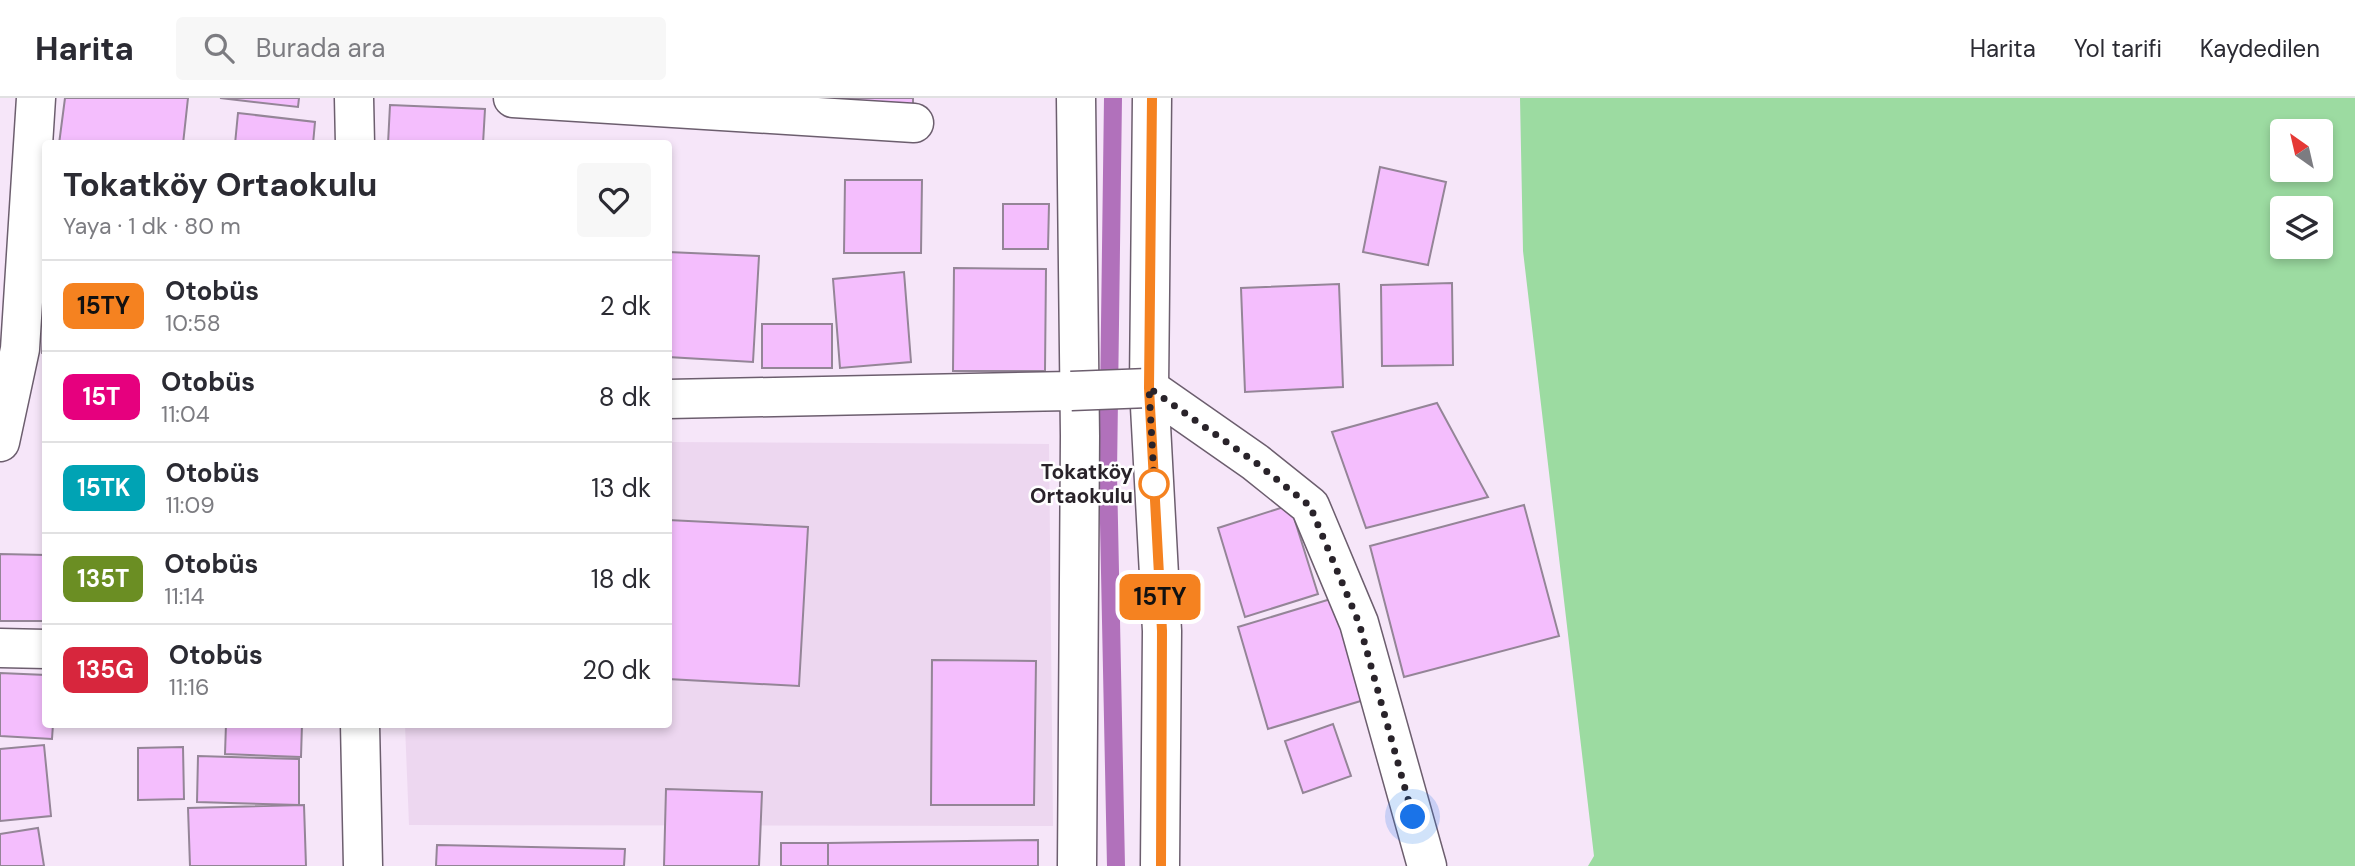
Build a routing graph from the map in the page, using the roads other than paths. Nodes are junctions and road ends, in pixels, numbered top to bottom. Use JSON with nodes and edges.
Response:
{"nodes":[{"id":1,"x":36,"y":98,"type":"edge"},
{"id":2,"x":354,"y":98,"type":"edge"},
{"id":3,"x":513,"y":98,"type":"edge"},
{"id":4,"x":1076,"y":98,"type":"edge"},
{"id":5,"x":1152,"y":98,"type":"edge"},
{"id":6,"x":915,"y":123,"type":"dead end"},
{"id":7,"x":355,"y":140,"type":"edge"},
{"id":8,"x":10,"y":347,"type":"edge"},
{"id":9,"x":1149,"y":388,"type":"junction"},
{"id":10,"x":672,"y":399,"type":"edge"},
{"id":11,"x":0,"y":442,"type":"edge"},
{"id":12,"x":0,"y":648,"type":"edge"},
{"id":13,"x":42,"y":649,"type":"edge"},
{"id":14,"x":360,"y":728,"type":"edge"},
{"id":15,"x":363,"y":866,"type":"edge"},
{"id":16,"x":1077,"y":866,"type":"edge"},
{"id":17,"x":1160,"y":866,"type":"edge"},
{"id":18,"x":1427,"y":866,"type":"edge"}],
"edges":[{"from":1,"to":8,"type":"street"},
{"from":2,"to":7,"type":"street"},
{"from":3,"to":6,"type":"street"},
{"from":4,"to":16,"type":"street"},
{"from":5,"to":9,"type":"street"},
{"from":8,"to":11,"type":"street"},
{"from":9,"to":10,"type":"street","bridge":true},
{"from":9,"to":17,"type":"street"},
{"from":9,"to":18,"type":"street"},
{"from":12,"to":13,"type":"street"},
{"from":14,"to":15,"type":"street"}]}
